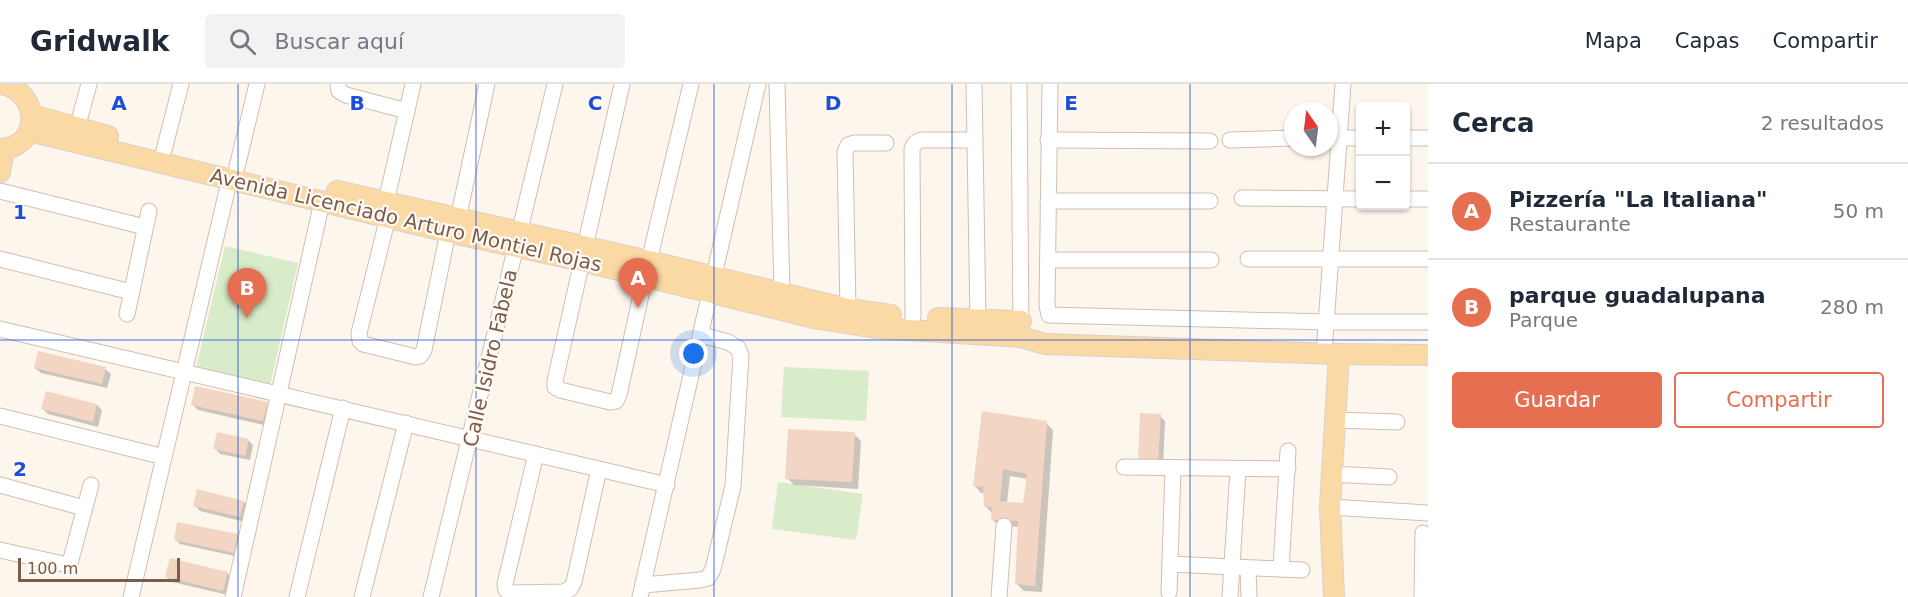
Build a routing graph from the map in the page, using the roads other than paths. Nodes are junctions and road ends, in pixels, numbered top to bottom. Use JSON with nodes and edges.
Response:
{"nodes":[{"id":1,"x":89,"y":84,"type":"edge"},
{"id":2,"x":181,"y":84,"type":"edge"},
{"id":3,"x":256,"y":84,"type":"edge"},
{"id":4,"x":338,"y":84,"type":"edge"},
{"id":5,"x":413,"y":84,"type":"edge"},
{"id":6,"x":487,"y":84,"type":"edge"},
{"id":7,"x":555,"y":84,"type":"edge"},
{"id":8,"x":622,"y":84,"type":"edge"},
{"id":9,"x":692,"y":84,"type":"edge"},
{"id":10,"x":758,"y":84,"type":"edge"},
{"id":11,"x":777,"y":84,"type":"edge"},
{"id":12,"x":974,"y":84,"type":"edge"},
{"id":13,"x":1019,"y":84,"type":"edge"},
{"id":14,"x":1050,"y":84,"type":"edge"},
{"id":15,"x":1343,"y":84,"type":"edge"},
{"id":16,"x":8,"y":85,"type":"edge"},
{"id":17,"x":407,"y":111,"type":"junction"},
{"id":18,"x":1338,"y":113,"type":"edge"},
{"id":19,"x":30,"y":123,"type":"junction"},
{"id":20,"x":77,"y":128,"type":"junction"},
{"id":21,"x":1338,"y":137,"type":"edge"},
{"id":22,"x":1284,"y":138,"type":"edge"},
{"id":23,"x":1356,"y":138,"type":"edge"},
{"id":24,"x":1410,"y":138,"type":"edge"},
{"id":25,"x":1428,"y":138,"type":"edge"},
{"id":26,"x":975,"y":140,"type":"junction"},
{"id":27,"x":1048,"y":140,"type":"junction"},
{"id":28,"x":1230,"y":140,"type":"dead end"},
{"id":29,"x":1210,"y":141,"type":"dead end"},
{"id":30,"x":886,"y":143,"type":"dead end"},
{"id":31,"x":2,"y":150,"type":"edge"},
{"id":32,"x":164,"y":150,"type":"junction"},
{"id":33,"x":1334,"y":156,"type":"edge"},
{"id":34,"x":0,"y":172,"type":"edge"},
{"id":35,"x":233,"y":173,"type":"junction"},
{"id":36,"x":0,"y":191,"type":"edge"},
{"id":37,"x":1242,"y":198,"type":"dead end"},
{"id":38,"x":1334,"y":199,"type":"junction"},
{"id":39,"x":1356,"y":199,"type":"edge"},
{"id":40,"x":1410,"y":199,"type":"edge"},
{"id":41,"x":1428,"y":199,"type":"edge"},
{"id":42,"x":1048,"y":201,"type":"junction"},
{"id":43,"x":1210,"y":201,"type":"dead end"},
{"id":44,"x":322,"y":202,"type":"junction"},
{"id":45,"x":387,"y":209,"type":"junction"},
{"id":46,"x":149,"y":211,"type":"dead end"},
{"id":47,"x":453,"y":225,"type":"junction"},
{"id":48,"x":145,"y":227,"type":"junction"},
{"id":49,"x":517,"y":239,"type":"junction"},
{"id":50,"x":584,"y":254,"type":"junction"},
{"id":51,"x":0,"y":259,"type":"edge"},
{"id":52,"x":1248,"y":259,"type":"dead end"},
{"id":53,"x":1428,"y":259,"type":"edge"},
{"id":54,"x":1048,"y":260,"type":"junction"},
{"id":55,"x":1211,"y":260,"type":"dead end"},
{"id":56,"x":1329,"y":260,"type":"junction"},
{"id":57,"x":647,"y":269,"type":"junction"},
{"id":58,"x":713,"y":286,"type":"junction"},
{"id":59,"x":131,"y":292,"type":"junction"},
{"id":60,"x":782,"y":294,"type":"junction"},
{"id":61,"x":848,"y":309,"type":"junction"},
{"id":62,"x":127,"y":315,"type":"dead end"},
{"id":63,"x":913,"y":317,"type":"junction"},
{"id":64,"x":978,"y":320,"type":"junction"},
{"id":65,"x":1326,"y":322,"type":"junction"},
{"id":66,"x":1428,"y":322,"type":"edge"},
{"id":67,"x":0,"y":329,"type":"edge"},
{"id":68,"x":1021,"y":329,"type":"junction"},
{"id":69,"x":702,"y":335,"type":"junction"},
{"id":70,"x":1332,"y":353,"type":"junction"},
{"id":71,"x":1428,"y":355,"type":"edge"},
{"id":72,"x":185,"y":373,"type":"junction"},
{"id":73,"x":278,"y":394,"type":"junction"},
{"id":74,"x":343,"y":408,"type":"junction"},
{"id":75,"x":0,"y":416,"type":"edge"},
{"id":76,"x":1335,"y":420,"type":"junction"},
{"id":77,"x":1397,"y":422,"type":"dead end"},
{"id":78,"x":406,"y":423,"type":"junction"},
{"id":79,"x":471,"y":438,"type":"junction"},
{"id":80,"x":1288,"y":452,"type":"dead end"},
{"id":81,"x":536,"y":454,"type":"junction"},
{"id":82,"x":164,"y":457,"type":"junction"},
{"id":83,"x":1124,"y":467,"type":"dead end"},
{"id":84,"x":599,"y":469,"type":"junction"},
{"id":85,"x":1173,"y":469,"type":"junction"},
{"id":86,"x":1288,"y":469,"type":"junction"},
{"id":87,"x":1238,"y":470,"type":"junction"},
{"id":88,"x":1331,"y":474,"type":"junction"},
{"id":89,"x":1389,"y":477,"type":"dead end"},
{"id":90,"x":0,"y":485,"type":"edge"},
{"id":91,"x":91,"y":485,"type":"dead end"},
{"id":92,"x":667,"y":485,"type":"junction"},
{"id":93,"x":1330,"y":507,"type":"junction"},
{"id":94,"x":84,"y":508,"type":"junction"},
{"id":95,"x":1428,"y":513,"type":"edge"},
{"id":96,"x":1004,"y":526,"type":"dead end"},
{"id":97,"x":1424,"y":533,"type":"dead end"},
{"id":98,"x":0,"y":550,"type":"edge"},
{"id":99,"x":1425,"y":563,"type":"edge"},
{"id":100,"x":1170,"y":564,"type":"junction"},
{"id":101,"x":1231,"y":568,"type":"junction"},
{"id":102,"x":1248,"y":569,"type":"junction"},
{"id":103,"x":1281,"y":570,"type":"junction"},
{"id":104,"x":1302,"y":570,"type":"dead end"},
{"id":105,"x":641,"y":591,"type":"edge"},
{"id":106,"x":1169,"y":592,"type":"dead end"},
{"id":107,"x":131,"y":597,"type":"edge"},
{"id":108,"x":233,"y":597,"type":"edge"},
{"id":109,"x":297,"y":597,"type":"edge"},
{"id":110,"x":362,"y":597,"type":"edge"},
{"id":111,"x":431,"y":597,"type":"edge"},
{"id":112,"x":999,"y":597,"type":"edge"},
{"id":113,"x":1230,"y":597,"type":"edge"},
{"id":114,"x":1249,"y":597,"type":"edge"},
{"id":115,"x":1324,"y":597,"type":"edge"},
{"id":116,"x":1334,"y":597,"type":"edge"},
{"id":117,"x":1422,"y":597,"type":"edge"}],
"edges":[{"from":1,"to":20,"type":"street"},
{"from":2,"to":32,"type":"street"},
{"from":3,"to":35,"type":"street"},
{"from":4,"to":17,"type":"street"},
{"from":5,"to":17,"type":"street"},
{"from":6,"to":47,"type":"street"},
{"from":7,"to":49,"type":"street","name":"Calle Isidro Fabela"},
{"from":8,"to":50,"type":"street"},
{"from":9,"to":57,"type":"street"},
{"from":10,"to":58,"type":"street"},
{"from":11,"to":60,"type":"street"},
{"from":12,"to":26,"type":"street"},
{"from":13,"to":68,"type":"street"},
{"from":14,"to":27,"type":"street"},
{"from":15,"to":18,"type":"street"},
{"from":16,"to":19,"type":"main road"},
{"from":17,"to":45,"type":"street"},
{"from":19,"to":20,"type":"main road","name":"Avenida Licenciado Arturo Montiel Rojas"},
{"from":19,"to":31,"type":"main road"},
{"from":19,"to":35,"type":"main road","name":"Avenida Licenciado Arturo Montiel Rojas"},
{"from":20,"to":32,"type":"main road","name":"Avenida Licenciado Arturo Montiel Rojas"},
{"from":21,"to":23,"type":"street"},
{"from":22,"to":28,"type":"street"},
{"from":24,"to":25,"type":"street"},
{"from":26,"to":63,"type":"street"},
{"from":26,"to":64,"type":"street"},
{"from":27,"to":29,"type":"street"},
{"from":27,"to":42,"type":"street"},
{"from":30,"to":61,"type":"street"},
{"from":31,"to":34,"type":"main road"},
{"from":32,"to":35,"type":"main road","name":"Avenida Licenciado Arturo Montiel Rojas"},
{"from":33,"to":38,"type":"street"},
{"from":35,"to":44,"type":"main road","name":"Avenida Licenciado Arturo Montiel Rojas"},
{"from":35,"to":45,"type":"main road","name":"Avenida Licenciado Arturo Montiel Rojas"},
{"from":35,"to":72,"type":"street"},
{"from":36,"to":48,"type":"street"},
{"from":37,"to":38,"type":"street"},
{"from":38,"to":39,"type":"street"},
{"from":38,"to":56,"type":"street"},
{"from":40,"to":41,"type":"street"},
{"from":42,"to":43,"type":"street"},
{"from":42,"to":54,"type":"street"},
{"from":44,"to":45,"type":"main road","name":"Avenida Licenciado Arturo Montiel Rojas"},
{"from":44,"to":73,"type":"street"},
{"from":45,"to":47,"type":"main road","name":"Avenida Licenciado Arturo Montiel Rojas"},
{"from":45,"to":47,"type":"street"},
{"from":46,"to":48,"type":"street"},
{"from":47,"to":49,"type":"main road","name":"Avenida Licenciado Arturo Montiel Rojas"},
{"from":48,"to":59,"type":"street"},
{"from":49,"to":50,"type":"main road","name":"Avenida Licenciado Arturo Montiel Rojas"},
{"from":49,"to":79,"type":"street","name":"Calle Isidro Fabela"},
{"from":50,"to":57,"type":"main road","name":"Avenida Licenciado Arturo Montiel Rojas"},
{"from":50,"to":57,"type":"street"},
{"from":51,"to":59,"type":"street"},
{"from":52,"to":56,"type":"street"},
{"from":53,"to":56,"type":"street"},
{"from":54,"to":55,"type":"street"},
{"from":54,"to":65,"type":"street"},
{"from":56,"to":65,"type":"street"},
{"from":57,"to":58,"type":"main road","name":"Avenida Licenciado Arturo Montiel Rojas"},
{"from":58,"to":60,"type":"main road","name":"Avenida Licenciado Arturo Montiel Rojas"},
{"from":58,"to":68,"type":"main road","name":"Avenida Licenciado Arturo Montiel Rojas"},
{"from":58,"to":69,"type":"street"},
{"from":59,"to":62,"type":"street"},
{"from":60,"to":61,"type":"main road","name":"Avenida Licenciado Arturo Montiel Rojas"},
{"from":61,"to":63,"type":"main road","name":"Avenida Licenciado Arturo Montiel Rojas"},
{"from":63,"to":64,"type":"main road","name":"Avenida Licenciado Arturo Montiel Rojas"},
{"from":64,"to":68,"type":"main road","name":"Avenida Licenciado Arturo Montiel Rojas"},
{"from":65,"to":66,"type":"street"},
{"from":65,"to":70,"type":"street"},
{"from":67,"to":72,"type":"street"},
{"from":68,"to":70,"type":"main road","name":"Avenida Licenciado Arturo Montiel Rojas"},
{"from":69,"to":92,"type":"street"},
{"from":69,"to":105,"type":"street"},
{"from":70,"to":71,"type":"main road","name":"Avenida Licenciado Arturo Montiel Rojas"},
{"from":70,"to":76,"type":"main road"},
{"from":72,"to":73,"type":"street"},
{"from":72,"to":82,"type":"street"},
{"from":73,"to":74,"type":"street"},
{"from":73,"to":108,"type":"street"},
{"from":74,"to":78,"type":"street"},
{"from":74,"to":109,"type":"street"},
{"from":75,"to":82,"type":"street"},
{"from":76,"to":77,"type":"street"},
{"from":76,"to":88,"type":"main road"},
{"from":78,"to":79,"type":"street"},
{"from":78,"to":110,"type":"street"},
{"from":79,"to":81,"type":"street"},
{"from":79,"to":111,"type":"street","name":"Calle Isidro Fabela"},
{"from":80,"to":86,"type":"street"},
{"from":81,"to":84,"type":"street"},
{"from":81,"to":84,"type":"street"},
{"from":82,"to":107,"type":"street"},
{"from":83,"to":85,"type":"street"},
{"from":84,"to":92,"type":"street"},
{"from":85,"to":87,"type":"street"},
{"from":85,"to":100,"type":"street"},
{"from":86,"to":87,"type":"street"},
{"from":86,"to":103,"type":"street"},
{"from":87,"to":101,"type":"street"},
{"from":88,"to":89,"type":"street"},
{"from":88,"to":93,"type":"main road"},
{"from":90,"to":94,"type":"street"},
{"from":91,"to":94,"type":"street"},
{"from":92,"to":105,"type":"street"},
{"from":93,"to":95,"type":"street"},
{"from":93,"to":115,"type":"main road"},
{"from":93,"to":116,"type":"main road"},
{"from":94,"to":98,"type":"street"},
{"from":96,"to":112,"type":"street"},
{"from":97,"to":99,"type":"street"},
{"from":99,"to":117,"type":"street"},
{"from":100,"to":101,"type":"street"},
{"from":100,"to":106,"type":"street"},
{"from":101,"to":102,"type":"street"},
{"from":101,"to":113,"type":"street"},
{"from":102,"to":103,"type":"street"},
{"from":102,"to":114,"type":"street"},
{"from":103,"to":104,"type":"street"}]}
